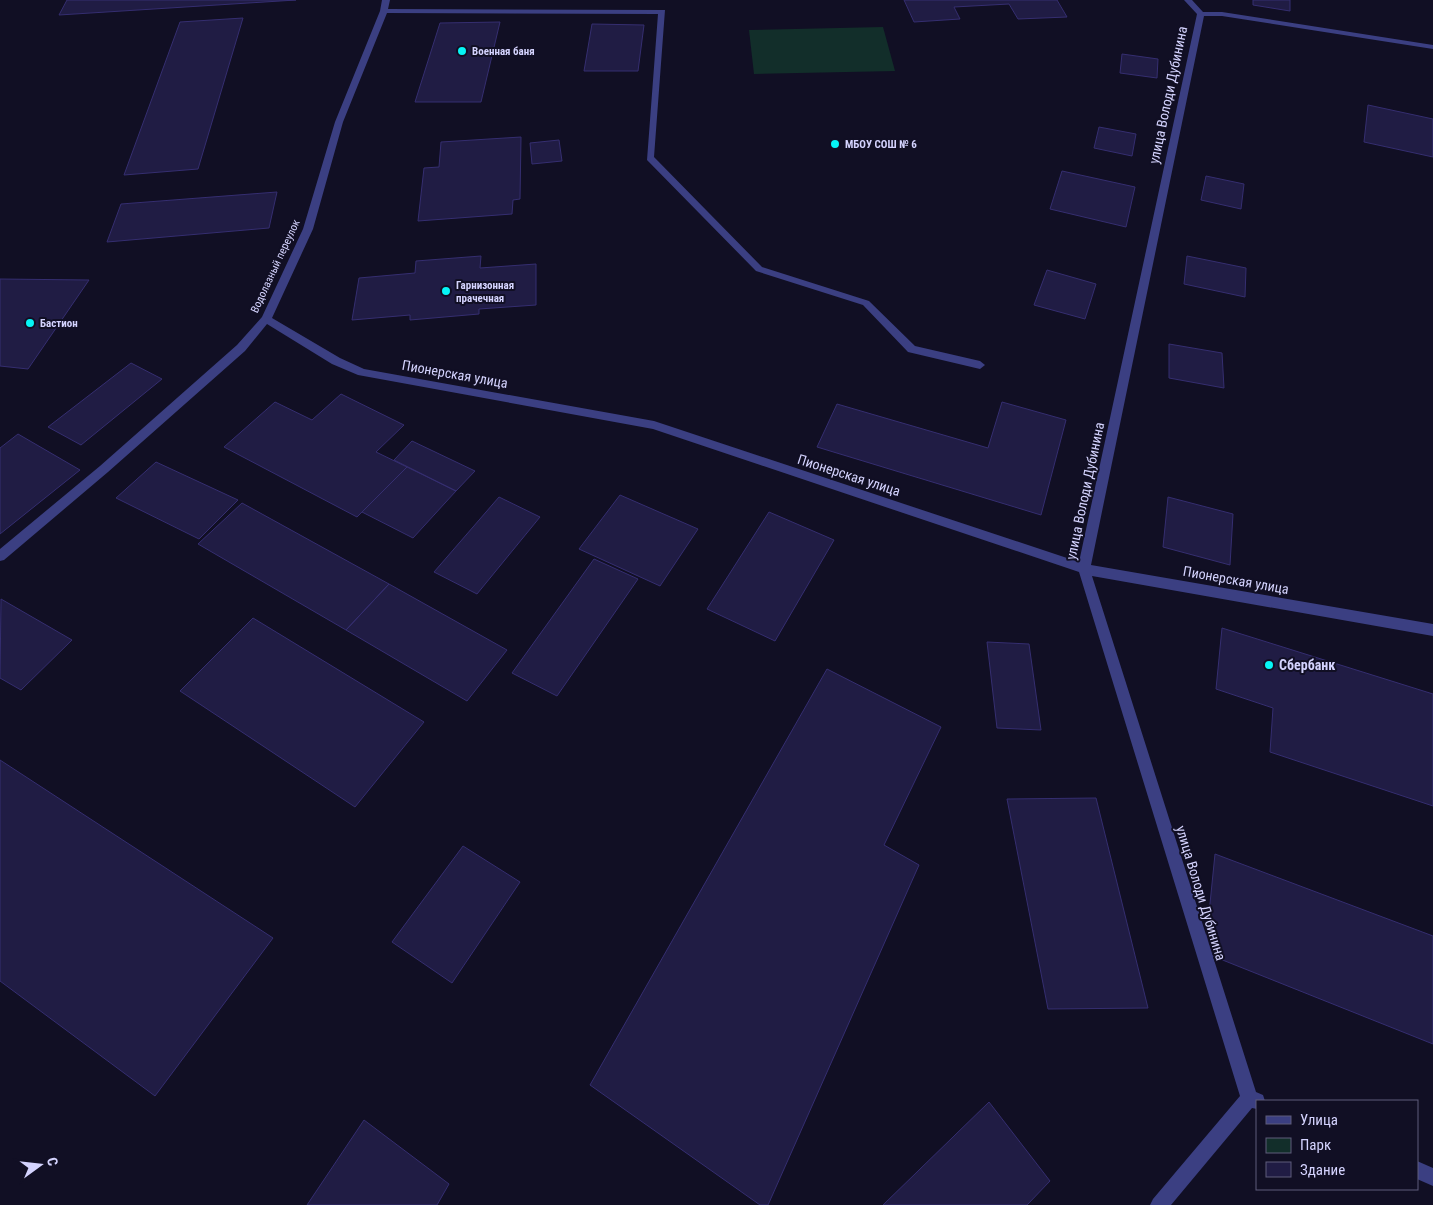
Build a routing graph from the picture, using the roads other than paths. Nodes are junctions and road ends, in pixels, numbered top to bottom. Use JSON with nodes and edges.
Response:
{"nodes":[{"id":1,"x":386,"y":0,"type":"edge"},
{"id":2,"x":1188,"y":0,"type":"edge"},
{"id":3,"x":384,"y":11,"type":"junction"},
{"id":4,"x":1201,"y":14,"type":"junction"},
{"id":5,"x":1433,"y":47,"type":"edge"},
{"id":6,"x":266,"y":319,"type":"junction"},
{"id":7,"x":980,"y":365,"type":"dead end"},
{"id":8,"x":0,"y":556,"type":"edge"},
{"id":9,"x":1084,"y":569,"type":"junction"},
{"id":10,"x":1433,"y":630,"type":"edge"},
{"id":11,"x":1253,"y":1100,"type":"edge"},
{"id":12,"x":1418,"y":1170,"type":"edge"},
{"id":13,"x":1433,"y":1176,"type":"edge"},
{"id":14,"x":1159,"y":1205,"type":"edge"}],
"edges":[{"from":1,"to":3,"type":"street","name":"Водолазный переулок"},
{"from":2,"to":4,"type":"street","name":"улица Володи Дубинина"},
{"from":3,"to":6,"type":"street","name":"Водолазный переулок"},
{"from":3,"to":7,"type":"street"},
{"from":4,"to":5,"type":"street"},
{"from":4,"to":9,"type":"street","name":"улица Володи Дубинина"},
{"from":6,"to":8,"type":"street","name":"Водолазный переулок"},
{"from":6,"to":9,"type":"street","name":"Пионерская улица"},
{"from":9,"to":10,"type":"street","name":"Пионерская улица"},
{"from":9,"to":11,"type":"street","name":"улица Володи Дубинина"},
{"from":11,"to":14,"type":"street"},
{"from":12,"to":13,"type":"street"}]}
